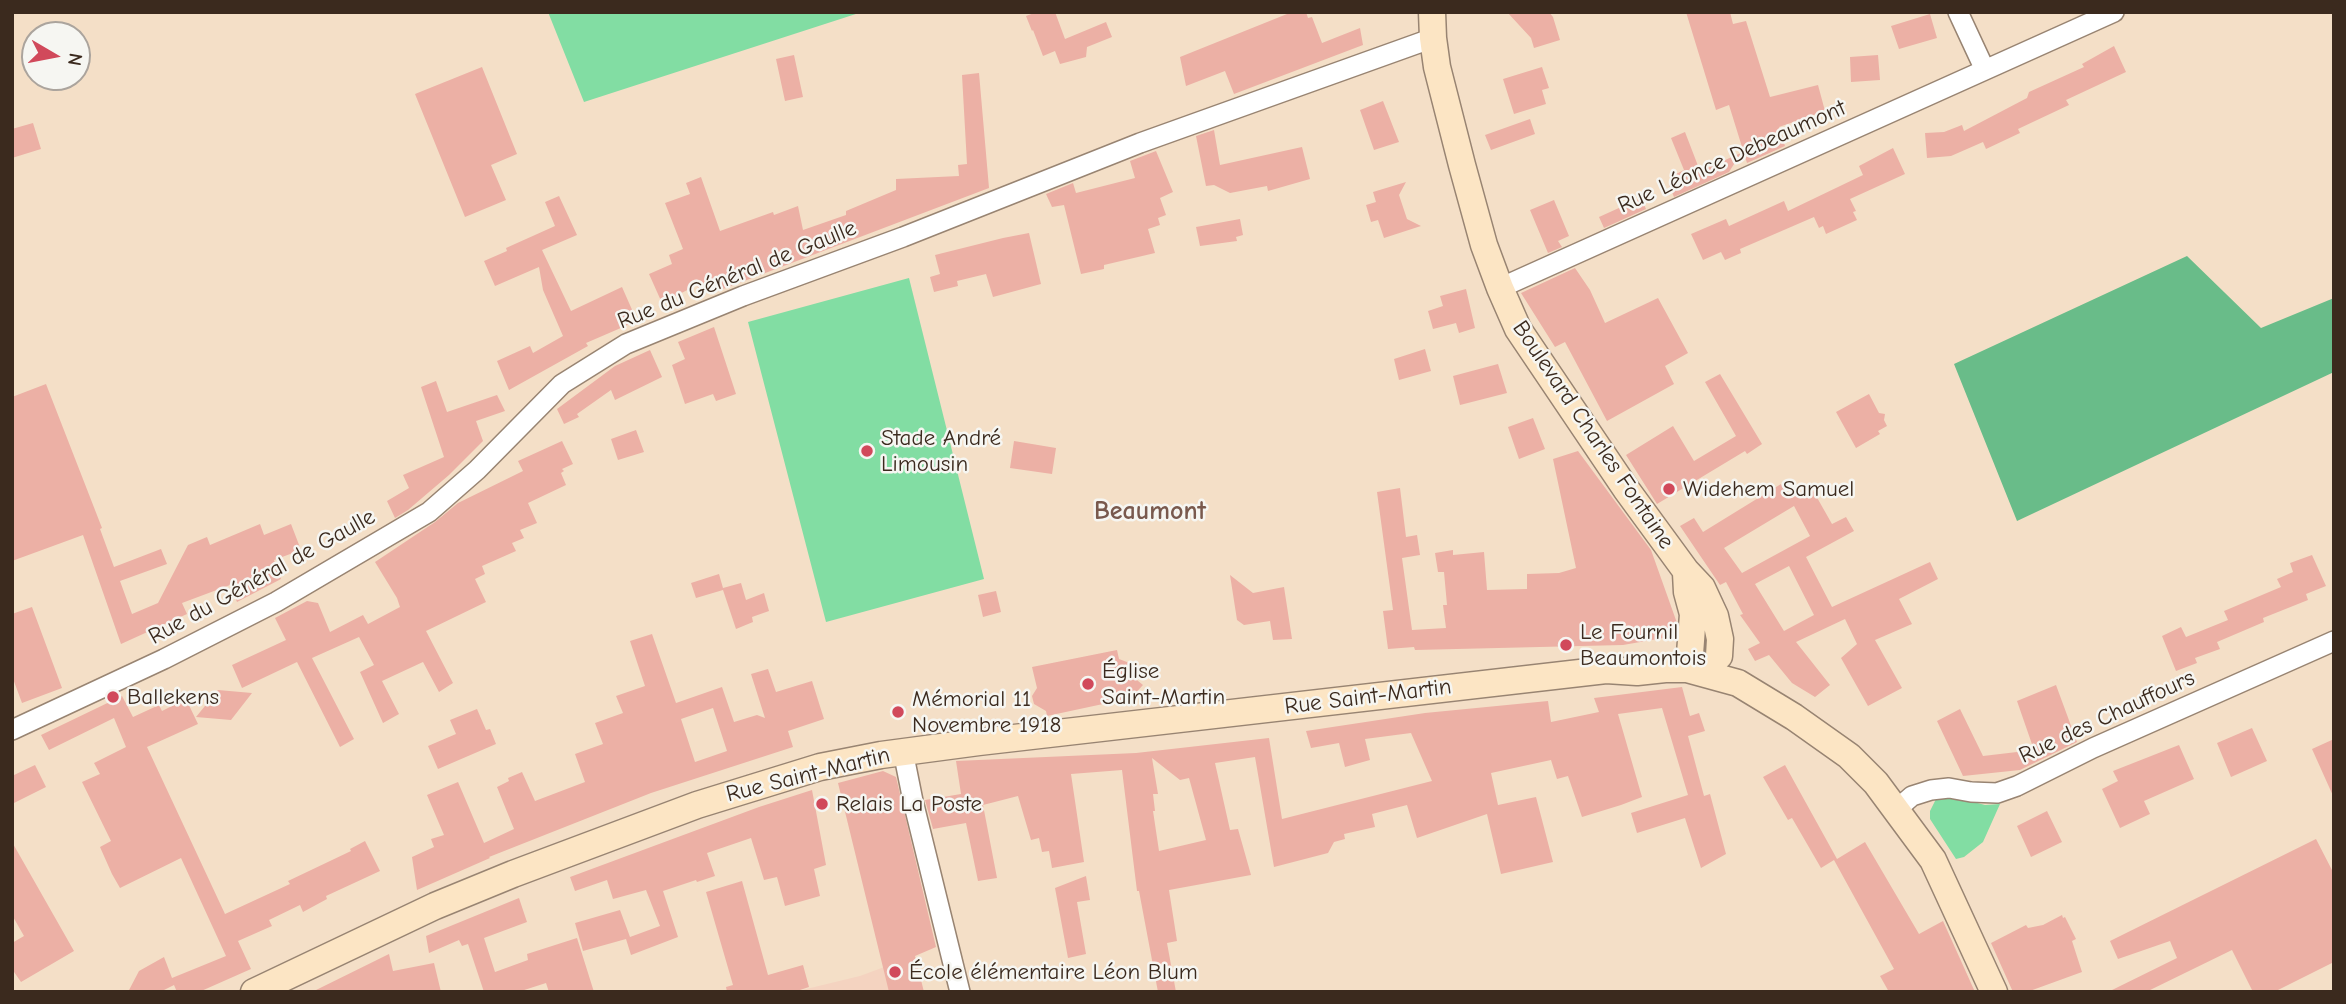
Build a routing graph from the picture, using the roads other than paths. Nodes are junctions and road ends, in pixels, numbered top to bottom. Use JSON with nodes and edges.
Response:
{"nodes":[{"id":1,"x":1958,"y":12,"type":"edge"},
{"id":2,"x":2114,"y":12,"type":"edge"},
{"id":3,"x":1432,"y":25,"type":"edge"},
{"id":4,"x":1985,"y":70,"type":"junction"},
{"id":5,"x":1500,"y":288,"type":"junction"},
{"id":6,"x":2334,"y":640,"type":"edge"},
{"id":7,"x":1711,"y":666,"type":"junction"},
{"id":8,"x":1606,"y":670,"type":"junction"},
{"id":9,"x":12,"y":730,"type":"edge"},
{"id":10,"x":903,"y":751,"type":"junction"},
{"id":11,"x":1902,"y":805,"type":"junction"},
{"id":12,"x":254,"y":992,"type":"edge"},
{"id":13,"x":960,"y":992,"type":"edge"},
{"id":14,"x":1994,"y":992,"type":"edge"}],
"edges":[{"from":1,"to":4,"type":"street"},
{"from":2,"to":4,"type":"street","name":"Rue Léonce Debeaumont"},
{"from":3,"to":5,"type":"main road","name":"Boulevard Charles Fontaine"},
{"from":3,"to":9,"type":"street","name":"Rue du Général de Gaulle"},
{"from":4,"to":5,"type":"street","name":"Rue Léonce Debeaumont"},
{"from":5,"to":7,"type":"main road","name":"Boulevard Charles Fontaine"},
{"from":6,"to":11,"type":"street","name":"Rue des Chauffours"},
{"from":7,"to":8,"type":"main road","name":"Rue Saint-Martin"},
{"from":7,"to":8,"type":"main road","name":"Rue Saint-Martin"},
{"from":7,"to":11,"type":"main road"},
{"from":8,"to":10,"type":"main road","name":"Rue Saint-Martin"},
{"from":10,"to":12,"type":"main road","name":"Rue Saint-Martin"},
{"from":10,"to":13,"type":"street"},
{"from":11,"to":14,"type":"main road"}]}
